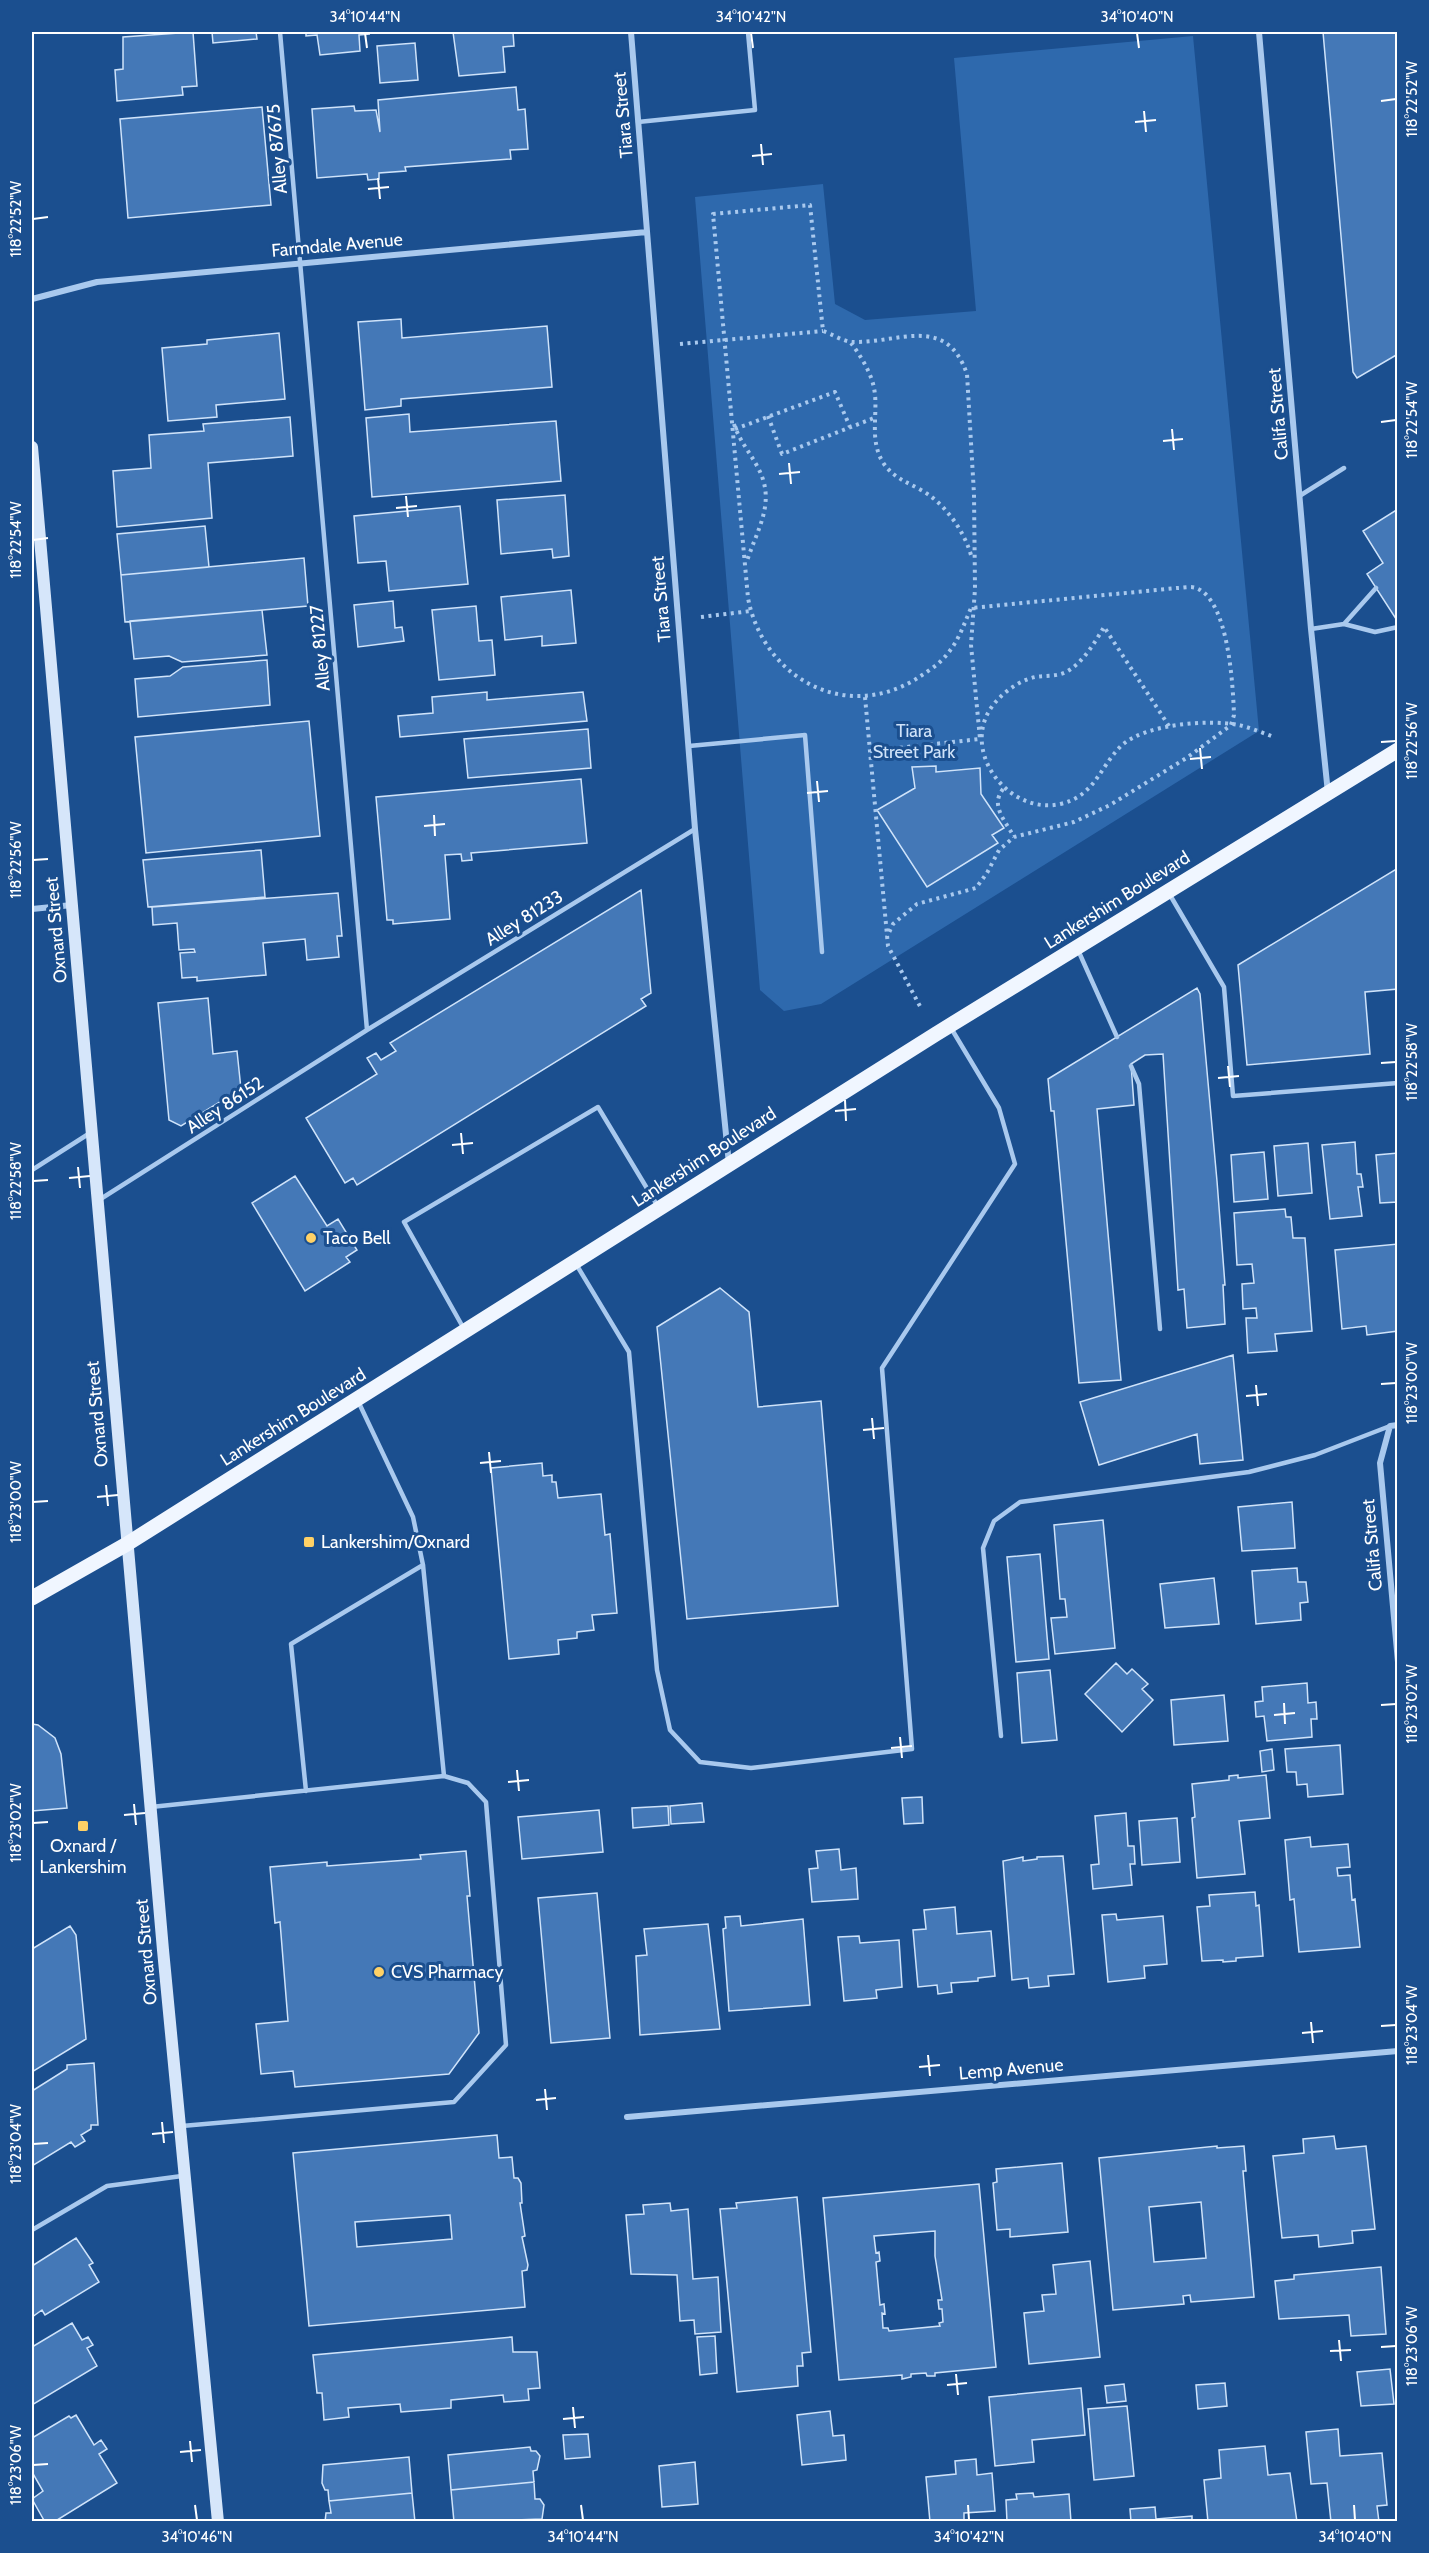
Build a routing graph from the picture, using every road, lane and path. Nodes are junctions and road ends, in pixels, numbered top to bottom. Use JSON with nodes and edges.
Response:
{"nodes":[{"id":1,"x":280,"y":32,"type":"edge"},
{"id":2,"x":631,"y":32,"type":"edge"},
{"id":3,"x":748,"y":32,"type":"edge"},
{"id":4,"x":1259,"y":32,"type":"edge"},
{"id":5,"x":638,"y":122,"type":"junction"},
{"id":6,"x":647,"y":232,"type":"junction"},
{"id":7,"x":300,"y":263,"type":"junction"},
{"id":8,"x":32,"y":299,"type":"edge"},
{"id":9,"x":823,"y":331,"type":"junction"},
{"id":10,"x":725,"y":339,"type":"junction"},
{"id":11,"x":850,"y":342,"type":"junction"},
{"id":12,"x":656,"y":346,"type":"junction"},
{"id":13,"x":768,"y":416,"type":"junction"},
{"id":14,"x":732,"y":418,"type":"junction"},
{"id":15,"x":873,"y":418,"type":"junction"},
{"id":16,"x":850,"y":427,"type":"junction"},
{"id":17,"x":735,"y":429,"type":"junction"},
{"id":18,"x":32,"y":447,"type":"edge"},
{"id":19,"x":1344,"y":468,"type":"dead end"},
{"id":20,"x":1301,"y":495,"type":"junction"},
{"id":21,"x":974,"y":567,"type":"junction"},
{"id":22,"x":746,"y":570,"type":"junction"},
{"id":23,"x":1376,"y":588,"type":"dead end"},
{"id":24,"x":971,"y":608,"type":"junction"},
{"id":25,"x":751,"y":612,"type":"junction"},
{"id":26,"x":678,"y":620,"type":"junction"},
{"id":27,"x":1344,"y":624,"type":"junction"},
{"id":28,"x":1398,"y":627,"type":"edge"},
{"id":29,"x":1311,"y":629,"type":"junction"},
{"id":30,"x":865,"y":697,"type":"junction"},
{"id":31,"x":1231,"y":725,"type":"junction"},
{"id":32,"x":1169,"y":726,"type":"junction"},
{"id":33,"x":1274,"y":737,"type":"dead end"},
{"id":34,"x":980,"y":739,"type":"junction"},
{"id":35,"x":689,"y":746,"type":"junction"},
{"id":36,"x":1398,"y":750,"type":"edge"},
{"id":37,"x":870,"y":751,"type":"junction"},
{"id":38,"x":1003,"y":789,"type":"junction"},
{"id":39,"x":1328,"y":793,"type":"junction"},
{"id":40,"x":695,"y":829,"type":"junction"},
{"id":41,"x":1014,"y":837,"type":"junction"},
{"id":42,"x":1168,"y":892,"type":"junction"},
{"id":43,"x":72,"y":905,"type":"junction"},
{"id":44,"x":32,"y":909,"type":"edge"},
{"id":45,"x":887,"y":938,"type":"junction"},
{"id":46,"x":1077,"y":947,"type":"junction"},
{"id":47,"x":822,"y":952,"type":"dead end"},
{"id":48,"x":950,"y":1026,"type":"junction"},
{"id":49,"x":367,"y":1030,"type":"junction"},
{"id":50,"x":936,"y":1034,"type":"junction"},
{"id":51,"x":1117,"y":1037,"type":"dead end"},
{"id":52,"x":1131,"y":1066,"type":"dead end"},
{"id":53,"x":1398,"y":1083,"type":"edge"},
{"id":54,"x":91,"y":1133,"type":"junction"},
{"id":55,"x":729,"y":1164,"type":"junction"},
{"id":56,"x":32,"y":1170,"type":"edge"},
{"id":57,"x":97,"y":1201,"type":"junction"},
{"id":58,"x":660,"y":1209,"type":"junction"},
{"id":59,"x":575,"y":1262,"type":"junction"},
{"id":60,"x":1160,"y":1329,"type":"dead end"},
{"id":61,"x":465,"y":1331,"type":"junction"},
{"id":62,"x":357,"y":1399,"type":"junction"},
{"id":63,"x":1394,"y":1426,"type":"edge"},
{"id":64,"x":127,"y":1544,"type":"junction"},
{"id":65,"x":423,"y":1566,"type":"junction"},
{"id":66,"x":32,"y":1598,"type":"edge"},
{"id":67,"x":1398,"y":1662,"type":"edge"},
{"id":68,"x":1001,"y":1736,"type":"dead end"},
{"id":69,"x":444,"y":1776,"type":"junction"},
{"id":70,"x":306,"y":1791,"type":"junction"},
{"id":71,"x":151,"y":1807,"type":"junction"},
{"id":72,"x":1398,"y":2051,"type":"edge"},
{"id":73,"x":627,"y":2117,"type":"dead end"},
{"id":74,"x":179,"y":2126,"type":"junction"},
{"id":75,"x":185,"y":2175,"type":"junction"},
{"id":76,"x":32,"y":2230,"type":"edge"},
{"id":77,"x":218,"y":2522,"type":"edge"}],
"edges":[{"from":1,"to":7,"type":"lane","name":"Alley 87675"},
{"from":2,"to":5,"type":"street","name":"Tiara Street"},
{"from":3,"to":5,"type":"lane"},
{"from":4,"to":20,"type":"street","name":"Califa Street"},
{"from":5,"to":6,"type":"street","name":"Tiara Street"},
{"from":6,"to":7,"type":"street","name":"Farmdale Avenue"},
{"from":6,"to":12,"type":"street","name":"Tiara Street"},
{"from":7,"to":8,"type":"street","name":"Farmdale Avenue"},
{"from":7,"to":49,"type":"lane","name":"Alley 81227"},
{"from":9,"to":10,"type":"path"},
{"from":9,"to":10,"type":"path"},
{"from":9,"to":11,"type":"path"},
{"from":10,"to":12,"type":"path"},
{"from":10,"to":14,"type":"path"},
{"from":11,"to":15,"type":"path"},
{"from":11,"to":21,"type":"path"},
{"from":12,"to":26,"type":"street","name":"Tiara Street"},
{"from":13,"to":16,"type":"path"},
{"from":13,"to":16,"type":"path"},
{"from":13,"to":17,"type":"path"},
{"from":14,"to":17,"type":"path"},
{"from":14,"to":22,"type":"path"},
{"from":15,"to":16,"type":"path"},
{"from":15,"to":21,"type":"path"},
{"from":17,"to":22,"type":"path"},
{"from":18,"to":43,"type":"main road","name":"Oxnard Street"},
{"from":19,"to":20,"type":"lane"},
{"from":20,"to":29,"type":"street","name":"Califa Street"},
{"from":21,"to":24,"type":"path"},
{"from":22,"to":25,"type":"path"},
{"from":23,"to":27,"type":"lane"},
{"from":24,"to":30,"type":"path"},
{"from":24,"to":31,"type":"path"},
{"from":24,"to":34,"type":"path"},
{"from":25,"to":26,"type":"path"},
{"from":25,"to":30,"type":"path"},
{"from":26,"to":35,"type":"street","name":"Tiara Street"},
{"from":27,"to":28,"type":"lane"},
{"from":27,"to":29,"type":"lane"},
{"from":29,"to":39,"type":"street","name":"Califa Street"},
{"from":30,"to":37,"type":"path"},
{"from":31,"to":32,"type":"path"},
{"from":31,"to":33,"type":"path"},
{"from":31,"to":41,"type":"path"},
{"from":32,"to":34,"type":"path"},
{"from":32,"to":38,"type":"path"},
{"from":34,"to":37,"type":"path"},
{"from":34,"to":38,"type":"path"},
{"from":35,"to":40,"type":"street","name":"Tiara Street"},
{"from":35,"to":47,"type":"lane"},
{"from":36,"to":39,"type":"main road","name":"Lankershim Boulevard"},
{"from":37,"to":45,"type":"path"},
{"from":38,"to":41,"type":"path"},
{"from":39,"to":42,"type":"main road","name":"Lankershim Boulevard"},
{"from":40,"to":49,"type":"lane","name":"Alley 81233"},
{"from":40,"to":55,"type":"street","name":"Tiara Street"},
{"from":41,"to":45,"type":"path"},
{"from":42,"to":46,"type":"main road","name":"Lankershim Boulevard"},
{"from":42,"to":53,"type":"lane"},
{"from":43,"to":44,"type":"street"},
{"from":43,"to":54,"type":"main road","name":"Oxnard Street"},
{"from":45,"to":50,"type":"path"},
{"from":46,"to":48,"type":"main road","name":"Lankershim Boulevard"},
{"from":46,"to":51,"type":"lane"},
{"from":48,"to":50,"type":"main road","name":"Lankershim Boulevard"},
{"from":48,"to":59,"type":"lane"},
{"from":49,"to":57,"type":"lane","name":"Alley 86152"},
{"from":50,"to":55,"type":"main road","name":"Lankershim Boulevard"},
{"from":52,"to":60,"type":"lane"},
{"from":54,"to":56,"type":"lane"},
{"from":54,"to":57,"type":"main road","name":"Oxnard Street"},
{"from":55,"to":58,"type":"main road","name":"Lankershim Boulevard"},
{"from":57,"to":64,"type":"main road","name":"Oxnard Street"},
{"from":58,"to":59,"type":"main road","name":"Lankershim Boulevard"},
{"from":58,"to":61,"type":"lane"},
{"from":59,"to":61,"type":"main road","name":"Lankershim Boulevard"},
{"from":61,"to":62,"type":"main road","name":"Lankershim Boulevard"},
{"from":62,"to":64,"type":"main road","name":"Lankershim Boulevard"},
{"from":62,"to":65,"type":"lane"},
{"from":63,"to":67,"type":"street","name":"Califa Street"},
{"from":63,"to":68,"type":"lane"},
{"from":64,"to":66,"type":"main road","name":"Lankershim Boulevard"},
{"from":64,"to":71,"type":"main road","name":"Oxnard Street"},
{"from":65,"to":69,"type":"lane"},
{"from":65,"to":70,"type":"lane"},
{"from":69,"to":70,"type":"lane"},
{"from":69,"to":74,"type":"lane"},
{"from":70,"to":71,"type":"lane"},
{"from":71,"to":74,"type":"main road","name":"Oxnard Street"},
{"from":72,"to":73,"type":"street","name":"Lemp Avenue"},
{"from":74,"to":75,"type":"main road","name":"Oxnard Street"},
{"from":75,"to":76,"type":"lane"},
{"from":75,"to":77,"type":"main road","name":"Oxnard Street"}]}
